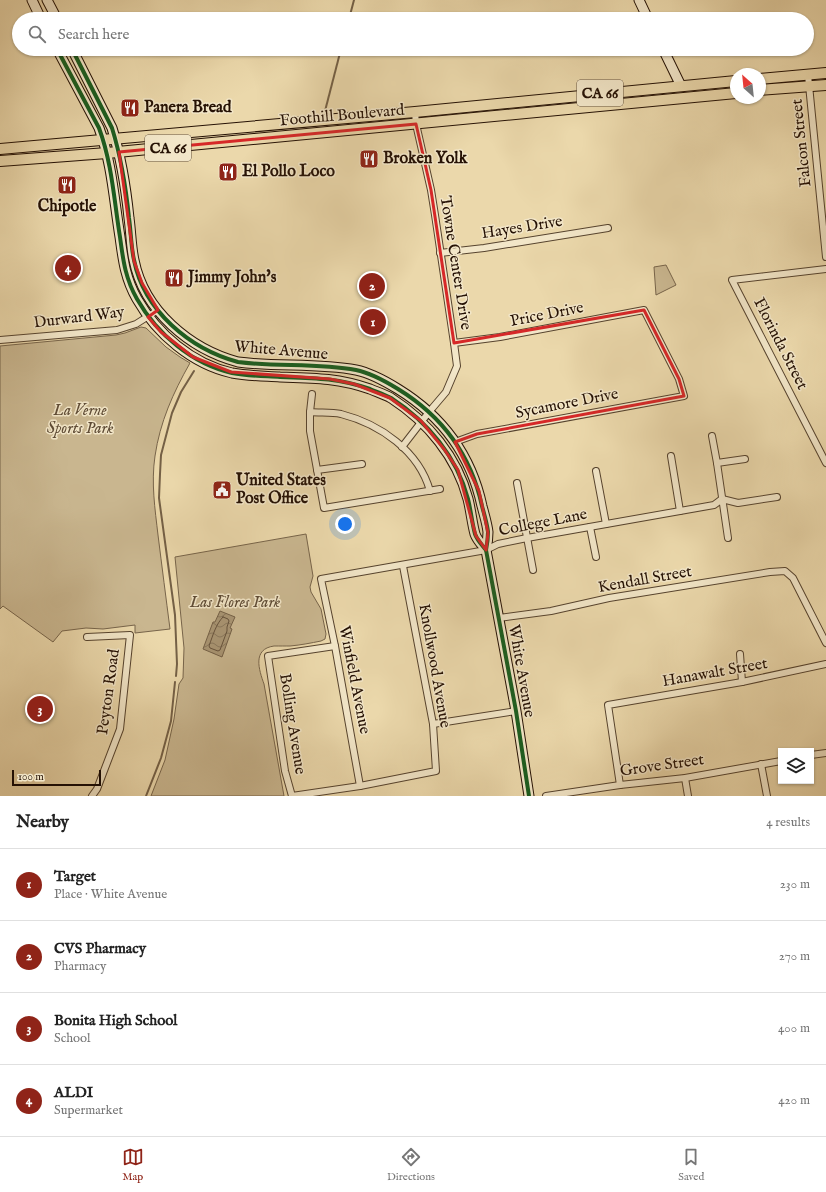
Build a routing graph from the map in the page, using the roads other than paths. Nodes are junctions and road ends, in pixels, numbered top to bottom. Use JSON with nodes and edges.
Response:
{"nodes":[{"id":1,"x":32,"y":0,"type":"edge"},
{"id":2,"x":47,"y":0,"type":"edge"},
{"id":3,"x":639,"y":0,"type":"edge"},
{"id":4,"x":38,"y":12,"type":"edge"},
{"id":5,"x":53,"y":12,"type":"edge"},
{"id":6,"x":645,"y":12,"type":"edge"},
{"id":7,"x":61,"y":56,"type":"edge"},
{"id":8,"x":76,"y":56,"type":"edge"},
{"id":9,"x":666,"y":56,"type":"edge"},
{"id":10,"x":826,"y":73,"type":"edge"},
{"id":11,"x":808,"y":74,"type":"junction"},
{"id":12,"x":766,"y":78,"type":"edge"},
{"id":13,"x":730,"y":82,"type":"edge"},
{"id":14,"x":826,"y":84,"type":"edge"},
{"id":15,"x":681,"y":86,"type":"junction"},
{"id":16,"x":810,"y":86,"type":"junction"},
{"id":17,"x":766,"y":90,"type":"edge"},
{"id":18,"x":730,"y":93,"type":"edge"},
{"id":19,"x":415,"y":112,"type":"junction"},
{"id":20,"x":416,"y":124,"type":"junction"},
{"id":21,"x":115,"y":139,"type":"junction"},
{"id":22,"x":103,"y":140,"type":"junction"},
{"id":23,"x":0,"y":149,"type":"edge"},
{"id":24,"x":119,"y":152,"type":"junction"},
{"id":25,"x":107,"y":153,"type":"junction"},
{"id":26,"x":0,"y":162,"type":"edge"},
{"id":27,"x":608,"y":228,"type":"dead end"},
{"id":28,"x":440,"y":253,"type":"junction"},
{"id":29,"x":826,"y":257,"type":"edge"},
{"id":30,"x":826,"y":269,"type":"edge"},
{"id":31,"x":158,"y":310,"type":"junction"},
{"id":32,"x":148,"y":317,"type":"junction"},
{"id":33,"x":0,"y":340,"type":"edge"},
{"id":34,"x":454,"y":342,"type":"junction"},
{"id":35,"x":312,"y":394,"type":"dead end"},
{"id":36,"x":684,"y":396,"type":"joint"},
{"id":37,"x":310,"y":412,"type":"junction"},
{"id":38,"x":429,"y":412,"type":"junction"},
{"id":39,"x":421,"y":421,"type":"junction"},
{"id":40,"x":712,"y":436,"type":"dead end"},
{"id":41,"x":455,"y":442,"type":"junction"},
{"id":42,"x":402,"y":447,"type":"junction"},
{"id":43,"x":671,"y":456,"type":"dead end"},
{"id":44,"x":745,"y":459,"type":"dead end"},
{"id":45,"x":717,"y":463,"type":"junction"},
{"id":46,"x":826,"y":463,"type":"edge"},
{"id":47,"x":362,"y":464,"type":"dead end"},
{"id":48,"x":317,"y":470,"type":"junction"},
{"id":49,"x":596,"y":471,"type":"dead end"},
{"id":50,"x":517,"y":483,"type":"dead end"},
{"id":51,"x":440,"y":489,"type":"dead end"},
{"id":52,"x":430,"y":491,"type":"junction"},
{"id":53,"x":777,"y":497,"type":"dead end"},
{"id":54,"x":722,"y":499,"type":"junction"},
{"id":55,"x":680,"y":512,"type":"junction"},
{"id":56,"x":606,"y":524,"type":"junction"},
{"id":57,"x":590,"y":527,"type":"junction"},
{"id":58,"x":527,"y":538,"type":"junction"},
{"id":59,"x":728,"y":538,"type":"dead end"},
{"id":60,"x":486,"y":550,"type":"junction"},
{"id":61,"x":596,"y":557,"type":"dead end"},
{"id":62,"x":403,"y":566,"type":"junction"},
{"id":63,"x":533,"y":570,"type":"dead end"},
{"id":64,"x":320,"y":580,"type":"joint"},
{"id":65,"x":499,"y":618,"type":"junction"},
{"id":66,"x":87,"y":637,"type":"dead end"},
{"id":67,"x":826,"y":643,"type":"edge"},
{"id":68,"x":335,"y":646,"type":"junction"},
{"id":69,"x":740,"y":654,"type":"dead end"},
{"id":70,"x":826,"y":664,"type":"edge"},
{"id":71,"x":742,"y":682,"type":"junction"},
{"id":72,"x":516,"y":711,"type":"junction"},
{"id":73,"x":433,"y":724,"type":"junction"},
{"id":74,"x":826,"y":753,"type":"edge"},
{"id":75,"x":814,"y":755,"type":"edge"},
{"id":76,"x":778,"y":761,"type":"edge"},
{"id":77,"x":761,"y":764,"type":"junction"},
{"id":78,"x":685,"y":778,"type":"junction"},
{"id":79,"x":620,"y":785,"type":"junction"},
{"id":80,"x":360,"y":786,"type":"junction"},
{"id":81,"x":92,"y":796,"type":"edge"},
{"id":82,"x":292,"y":796,"type":"edge"},
{"id":83,"x":529,"y":796,"type":"edge"},
{"id":84,"x":546,"y":796,"type":"edge"},
{"id":85,"x":688,"y":796,"type":"edge"},
{"id":86,"x":767,"y":796,"type":"edge"}],
"edges":[{"from":1,"to":4,"type":"main road"},
{"from":2,"to":5,"type":"main road"},
{"from":3,"to":6,"type":"main road"},
{"from":7,"to":22,"type":"main road","name":"White Avenue"},
{"from":8,"to":21,"type":"main road","name":"White Avenue"},
{"from":9,"to":15,"type":"main road"},
{"from":10,"to":11,"type":"main road"},
{"from":11,"to":12,"type":"main road"},
{"from":11,"to":16,"type":"street","name":"Falcon Street"},
{"from":13,"to":15,"type":"main road","number":"CA 66"},
{"from":14,"to":16,"type":"main road"},
{"from":15,"to":19,"type":"main road","name":"Foothill Boulevard","number":"CA 66"},
{"from":16,"to":17,"type":"main road"},
{"from":16,"to":29,"type":"street","name":"Falcon Street"},
{"from":18,"to":20,"type":"main road","name":"Foothill Boulevard","number":"CA 66"},
{"from":19,"to":20,"type":"street","name":"Towne Center Drive"},
{"from":19,"to":21,"type":"main road","name":"Foothill Boulevard","number":"CA 66"},
{"from":20,"to":24,"type":"main road","name":"Foothill Boulevard","number":"CA 66"},
{"from":20,"to":28,"type":"street","name":"Towne Center Drive"},
{"from":21,"to":22,"type":"main road","name":"Foothill Boulevard","number":"CA 66"},
{"from":21,"to":24,"type":"main road","name":"White Avenue"},
{"from":22,"to":23,"type":"main road","name":"Foothill Boulevard","number":"CA 66"},
{"from":22,"to":25,"type":"main road","name":"White Avenue"},
{"from":24,"to":25,"type":"main road","name":"Foothill Boulevard","number":"CA 66"},
{"from":24,"to":31,"type":"main road","name":"White Avenue"},
{"from":25,"to":26,"type":"main road","name":"Foothill Boulevard","number":"CA 66"},
{"from":25,"to":32,"type":"main road","name":"White Avenue"},
{"from":27,"to":28,"type":"street","name":"Hayes Drive"},
{"from":28,"to":34,"type":"street","name":"Towne Center Drive"},
{"from":30,"to":46,"type":"street","name":"Florinda Street"},
{"from":31,"to":32,"type":"street","name":"Durward Way"},
{"from":31,"to":38,"type":"main road","name":"White Avenue"},
{"from":32,"to":33,"type":"street","name":"Durward Way"},
{"from":32,"to":39,"type":"main road","name":"White Avenue"},
{"from":34,"to":36,"type":"street","name":"Price Drive"},
{"from":34,"to":38,"type":"street","name":"Towne Center Drive"},
{"from":35,"to":37,"type":"street"},
{"from":36,"to":41,"type":"street","name":"Sycamore Drive"},
{"from":37,"to":42,"type":"street"},
{"from":37,"to":48,"type":"street"},
{"from":38,"to":39,"type":"street","name":"Towne Center Drive"},
{"from":38,"to":41,"type":"main road","name":"White Avenue"},
{"from":39,"to":42,"type":"street","name":"Towne Center Drive"},
{"from":39,"to":60,"type":"main road","name":"White Avenue"},
{"from":40,"to":45,"type":"street"},
{"from":41,"to":60,"type":"main road","name":"White Avenue"},
{"from":42,"to":52,"type":"street"},
{"from":43,"to":55,"type":"street"},
{"from":44,"to":45,"type":"street"},
{"from":45,"to":54,"type":"street"},
{"from":47,"to":48,"type":"street"},
{"from":48,"to":52,"type":"street"},
{"from":49,"to":56,"type":"street"},
{"from":50,"to":58,"type":"street"},
{"from":51,"to":52,"type":"street"},
{"from":53,"to":54,"type":"street"},
{"from":54,"to":55,"type":"street","name":"College Lane"},
{"from":54,"to":59,"type":"street"},
{"from":55,"to":56,"type":"street","name":"College Lane"},
{"from":56,"to":57,"type":"street","name":"College Lane"},
{"from":57,"to":58,"type":"street","name":"College Lane"},
{"from":57,"to":61,"type":"street"},
{"from":58,"to":60,"type":"street","name":"College Lane"},
{"from":58,"to":63,"type":"street"},
{"from":60,"to":62,"type":"street","name":"College Lane"},
{"from":60,"to":65,"type":"main road","name":"White Avenue"},
{"from":62,"to":64,"type":"street","name":"College Lane"},
{"from":62,"to":73,"type":"street","name":"Knollwood Avenue"},
{"from":64,"to":68,"type":"street","name":"Winfield Avenue"},
{"from":65,"to":67,"type":"street","name":"Kendall Street"},
{"from":65,"to":72,"type":"main road","name":"White Avenue"},
{"from":66,"to":81,"type":"street","name":"Peyton Road"},
{"from":68,"to":80,"type":"street","name":"Winfield Avenue"},
{"from":68,"to":82,"type":"street","name":"Bolling Avenue"},
{"from":69,"to":71,"type":"street"},
{"from":70,"to":71,"type":"street","name":"Hanawalt Street"},
{"from":71,"to":79,"type":"street","name":"Hanawalt Street"},
{"from":72,"to":73,"type":"street"},
{"from":72,"to":83,"type":"main road","name":"White Avenue"},
{"from":73,"to":80,"type":"street","name":"Knollwood Avenue"},
{"from":74,"to":75,"type":"street"},
{"from":76,"to":77,"type":"street","name":"Grove Street"},
{"from":77,"to":78,"type":"street","name":"Grove Street"},
{"from":77,"to":86,"type":"street"},
{"from":78,"to":79,"type":"street","name":"Grove Street"},
{"from":78,"to":85,"type":"street"},
{"from":79,"to":84,"type":"street","name":"Grove Street"},
{"from":80,"to":82,"type":"street"}]}
